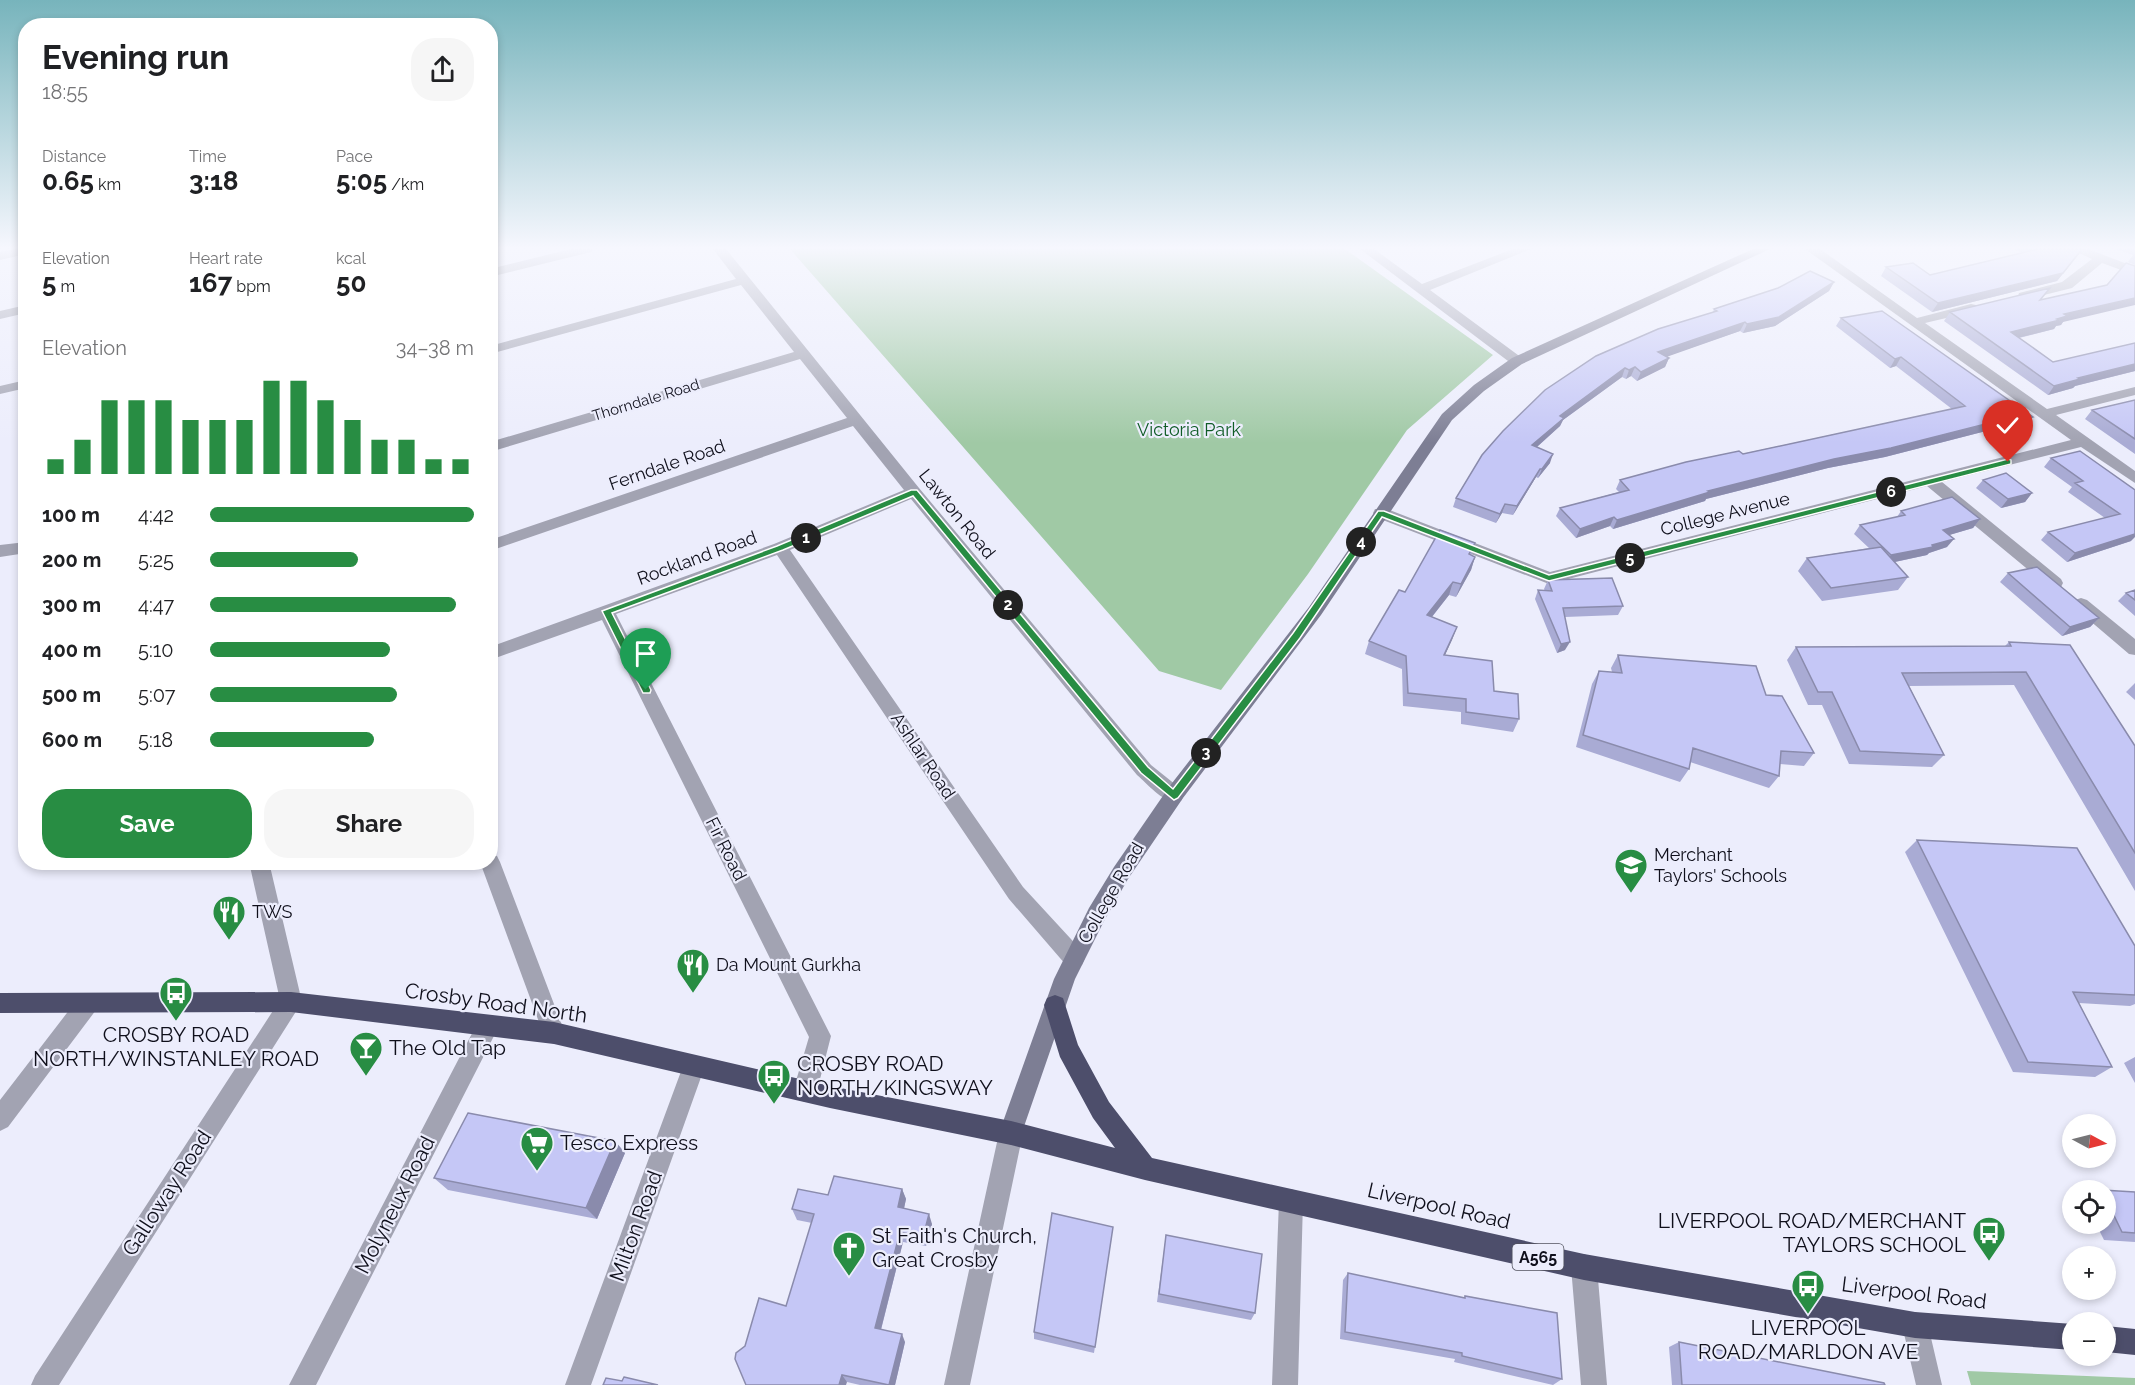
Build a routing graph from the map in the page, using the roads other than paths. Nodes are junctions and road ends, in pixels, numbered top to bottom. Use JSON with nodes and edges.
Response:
{"nodes":[{"id":1,"x":623,"y":314,"type":"edge"},
{"id":2,"x":769,"y":314,"type":"edge"},
{"id":3,"x":1454,"y":314,"type":"edge"},
{"id":4,"x":1619,"y":314,"type":"edge"},
{"id":5,"x":1903,"y":314,"type":"edge"},
{"id":6,"x":1949,"y":314,"type":"edge"},
{"id":7,"x":1915,"y":322,"type":"junction"},
{"id":8,"x":498,"y":348,"type":"edge"},
{"id":9,"x":802,"y":354,"type":"junction"},
{"id":10,"x":1517,"y":361,"type":"junction"},
{"id":11,"x":18,"y":386,"type":"edge"},
{"id":12,"x":0,"y":390,"type":"edge"},
{"id":13,"x":2135,"y":391,"type":"edge"},
{"id":14,"x":2044,"y":414,"type":"junction"},
{"id":15,"x":856,"y":420,"type":"junction"},
{"id":16,"x":2084,"y":441,"type":"junction"},
{"id":17,"x":498,"y":445,"type":"edge"},
{"id":18,"x":2135,"y":478,"type":"edge"},
{"id":19,"x":1932,"y":482,"type":"junction"},
{"id":20,"x":914,"y":492,"type":"junction"},
{"id":21,"x":1381,"y":513,"type":"junction"},
{"id":22,"x":498,"y":543,"type":"edge"},
{"id":23,"x":18,"y":548,"type":"edge"},
{"id":24,"x":780,"y":548,"type":"junction"},
{"id":25,"x":0,"y":551,"type":"edge"},
{"id":26,"x":606,"y":611,"type":"junction"},
{"id":27,"x":2135,"y":649,"type":"edge"},
{"id":28,"x":498,"y":651,"type":"edge"},
{"id":29,"x":1174,"y":795,"type":"junction"},
{"id":30,"x":261,"y":870,"type":"edge"},
{"id":31,"x":493,"y":870,"type":"edge"},
{"id":32,"x":1074,"y":958,"type":"junction"},
{"id":33,"x":291,"y":1002,"type":"junction"},
{"id":34,"x":0,"y":1003,"type":"edge"},
{"id":35,"x":87,"y":1003,"type":"junction"},
{"id":36,"x":1054,"y":1005,"type":"junction"},
{"id":37,"x":488,"y":1025,"type":"junction"},
{"id":38,"x":554,"y":1033,"type":"junction"},
{"id":39,"x":694,"y":1066,"type":"junction"},
{"id":40,"x":805,"y":1091,"type":"junction"},
{"id":41,"x":0,"y":1119,"type":"edge"},
{"id":42,"x":1011,"y":1133,"type":"junction"},
{"id":43,"x":1144,"y":1168,"type":"junction"},
{"id":44,"x":1291,"y":1201,"type":"junction"},
{"id":45,"x":1584,"y":1267,"type":"junction"},
{"id":46,"x":1915,"y":1324,"type":"junction"},
{"id":47,"x":2062,"y":1336,"type":"edge"},
{"id":48,"x":2116,"y":1340,"type":"edge"},
{"id":49,"x":2135,"y":1341,"type":"edge"},
{"id":50,"x":44,"y":1385,"type":"edge"},
{"id":51,"x":302,"y":1385,"type":"edge"},
{"id":52,"x":578,"y":1385,"type":"edge"},
{"id":53,"x":957,"y":1385,"type":"edge"},
{"id":54,"x":1285,"y":1385,"type":"edge"},
{"id":55,"x":1594,"y":1385,"type":"edge"},
{"id":56,"x":1929,"y":1385,"type":"edge"}],
"edges":[{"from":1,"to":8,"type":"street"},
{"from":2,"to":9,"type":"street","name":"Lawton Road"},
{"from":3,"to":10,"type":"street"},
{"from":4,"to":10,"type":"street","name":"College Road"},
{"from":5,"to":7,"type":"street"},
{"from":6,"to":7,"type":"street"},
{"from":7,"to":14,"type":"street"},
{"from":9,"to":15,"type":"street","name":"Lawton Road"},
{"from":9,"to":17,"type":"street","name":"Thorndale Road"},
{"from":10,"to":21,"type":"street","name":"College Road"},
{"from":11,"to":12,"type":"street"},
{"from":13,"to":14,"type":"street"},
{"from":14,"to":16,"type":"street"},
{"from":15,"to":20,"type":"street","name":"Lawton Road"},
{"from":15,"to":22,"type":"street","name":"Ferndale Road"},
{"from":16,"to":18,"type":"street"},
{"from":16,"to":19,"type":"street","name":"College Avenue"},
{"from":19,"to":21,"type":"street","name":"College Avenue"},
{"from":19,"to":27,"type":"street"},
{"from":20,"to":24,"type":"street","name":"Rockland Road"},
{"from":20,"to":29,"type":"street","name":"Lawton Road"},
{"from":21,"to":29,"type":"street","name":"College Road"},
{"from":23,"to":25,"type":"street"},
{"from":24,"to":26,"type":"street","name":"Rockland Road"},
{"from":24,"to":32,"type":"street","name":"Ashlar Road"},
{"from":26,"to":28,"type":"street","name":"Rockland Road"},
{"from":26,"to":40,"type":"street","name":"Fir Road"},
{"from":29,"to":32,"type":"street","name":"College Road"},
{"from":30,"to":33,"type":"street"},
{"from":31,"to":38,"type":"street"},
{"from":32,"to":36,"type":"street","name":"College Road"},
{"from":33,"to":35,"type":"highway","name":"Crosby Road North","number":"A565"},
{"from":33,"to":37,"type":"highway","name":"Crosby Road North","number":"A565"},
{"from":33,"to":50,"type":"street","name":"Galloway Road"},
{"from":34,"to":35,"type":"highway","name":"Crosby Road North","number":"A565"},
{"from":35,"to":41,"type":"street"},
{"from":36,"to":42,"type":"street","name":"College Road"},
{"from":36,"to":43,"type":"highway"},
{"from":37,"to":38,"type":"highway","name":"Crosby Road North","number":"A565"},
{"from":37,"to":51,"type":"street","name":"Molyneux Road"},
{"from":38,"to":39,"type":"highway","name":"Crosby Road North","number":"A565"},
{"from":39,"to":40,"type":"highway","name":"Crosby Road North","number":"A565"},
{"from":39,"to":52,"type":"street","name":"Milton Road"},
{"from":40,"to":42,"type":"highway","name":"Crosby Road North","number":"A565"},
{"from":42,"to":43,"type":"highway","name":"Liverpool Road","number":"A565"},
{"from":42,"to":53,"type":"street"},
{"from":43,"to":44,"type":"highway","name":"Liverpool Road","number":"A565"},
{"from":44,"to":45,"type":"highway","name":"Liverpool Road","number":"A565"},
{"from":44,"to":54,"type":"street"},
{"from":45,"to":46,"type":"highway","name":"Liverpool Road","number":"A565"},
{"from":45,"to":55,"type":"street"},
{"from":46,"to":47,"type":"highway","name":"Liverpool Road","number":"A565"},
{"from":46,"to":56,"type":"street"},
{"from":48,"to":49,"type":"highway"}]}
